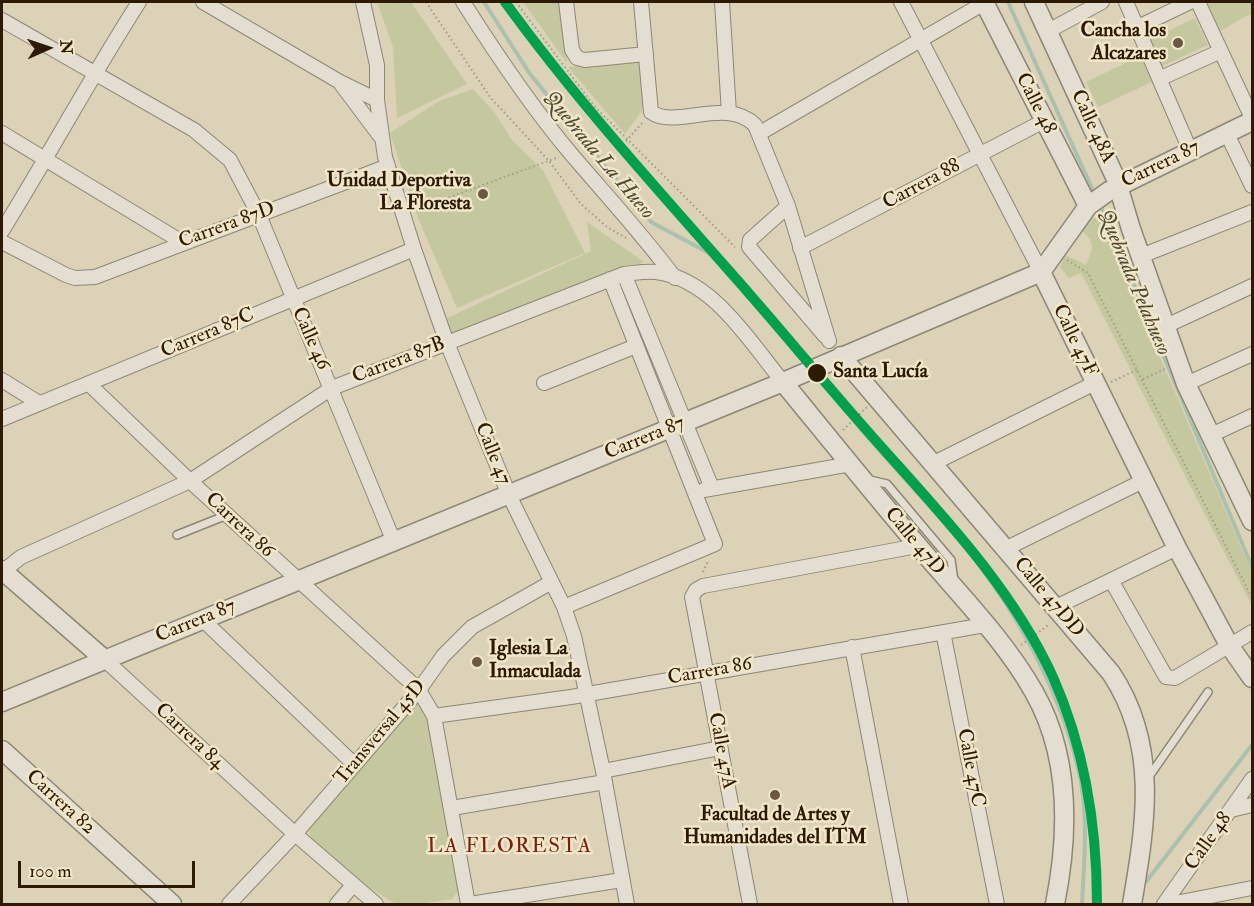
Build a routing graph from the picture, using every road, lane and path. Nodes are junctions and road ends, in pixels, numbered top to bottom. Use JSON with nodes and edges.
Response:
{"nodes":[{"id":1,"x":139,"y":2,"type":"edge"},
{"id":2,"x":203,"y":2,"type":"edge"},
{"id":3,"x":363,"y":2,"type":"edge"},
{"id":4,"x":426,"y":2,"type":"edge"},
{"id":5,"x":464,"y":2,"type":"edge"},
{"id":6,"x":516,"y":2,"type":"edge"},
{"id":7,"x":566,"y":2,"type":"edge"},
{"id":8,"x":641,"y":2,"type":"edge"},
{"id":9,"x":722,"y":2,"type":"edge"},
{"id":10,"x":901,"y":2,"type":"edge"},
{"id":11,"x":985,"y":2,"type":"edge"},
{"id":12,"x":1034,"y":2,"type":"edge"},
{"id":13,"x":1102,"y":2,"type":"edge"},
{"id":14,"x":1126,"y":2,"type":"edge"},
{"id":15,"x":1190,"y":2,"type":"edge"},
{"id":16,"x":1198,"y":2,"type":"edge"},
{"id":17,"x":2,"y":20,"type":"edge"},
{"id":18,"x":1138,"y":27,"type":"junction"},
{"id":19,"x":1048,"y":31,"type":"junction"},
{"id":20,"x":920,"y":38,"type":"junction"},
{"id":21,"x":1221,"y":51,"type":"junction"},
{"id":22,"x":646,"y":54,"type":"junction"},
{"id":23,"x":94,"y":72,"type":"junction"},
{"id":24,"x":1161,"y":78,"type":"junction"},
{"id":25,"x":340,"y":82,"type":"junction"},
{"id":26,"x":377,"y":100,"type":"junction"},
{"id":27,"x":651,"y":112,"type":"junction"},
{"id":28,"x":729,"y":113,"type":"junction"},
{"id":29,"x":1252,"y":120,"type":"edge"},
{"id":30,"x":1044,"y":121,"type":"junction"},
{"id":31,"x":2,"y":133,"type":"edge"},
{"id":32,"x":760,"y":134,"type":"junction"},
{"id":33,"x":1227,"y":134,"type":"junction"},
{"id":34,"x":381,"y":138,"type":"junction"},
{"id":35,"x":626,"y":141,"type":"junction"},
{"id":36,"x":1190,"y":150,"type":"junction"},
{"id":37,"x":570,"y":153,"type":"junction"},
{"id":38,"x":981,"y":154,"type":"junction"},
{"id":39,"x":47,"y":159,"type":"junction"},
{"id":40,"x":549,"y":161,"type":"junction"},
{"id":41,"x":388,"y":166,"type":"junction"},
{"id":42,"x":1252,"y":186,"type":"edge"},
{"id":43,"x":1113,"y":188,"type":"junction"},
{"id":44,"x":1091,"y":204,"type":"junction"},
{"id":45,"x":788,"y":206,"type":"junction"},
{"id":46,"x":1252,"y":212,"type":"edge"},
{"id":47,"x":403,"y":214,"type":"junction"},
{"id":48,"x":259,"y":215,"type":"junction"},
{"id":49,"x":2,"y":231,"type":"edge"},
{"id":50,"x":631,"y":240,"type":"dead end"},
{"id":51,"x":2,"y":242,"type":"edge"},
{"id":52,"x":182,"y":242,"type":"junction"},
{"id":53,"x":749,"y":247,"type":"junction"},
{"id":54,"x":800,"y":248,"type":"junction"},
{"id":55,"x":414,"y":249,"type":"junction"},
{"id":56,"x":1059,"y":255,"type":"dead end"},
{"id":57,"x":1141,"y":256,"type":"junction"},
{"id":58,"x":1041,"y":272,"type":"junction"},
{"id":59,"x":624,"y":274,"type":"junction"},
{"id":60,"x":675,"y":278,"type":"junction"},
{"id":61,"x":610,"y":279,"type":"junction"},
{"id":62,"x":1252,"y":286,"type":"edge"},
{"id":63,"x":292,"y":298,"type":"junction"},
{"id":64,"x":1166,"y":326,"type":"junction"},
{"id":65,"x":829,"y":341,"type":"junction"},
{"id":66,"x":447,"y":342,"type":"junction"},
{"id":67,"x":636,"y":346,"type":"junction"},
{"id":68,"x":1252,"y":354,"type":"edge"},
{"id":69,"x":841,"y":356,"type":"junction"},
{"id":70,"x":1171,"y":366,"type":"dead end"},
{"id":71,"x":1137,"y":370,"type":"junction"},
{"id":72,"x":2,"y":380,"type":"edge"},
{"id":73,"x":1142,"y":380,"type":"junction"},
{"id":74,"x":783,"y":382,"type":"junction"},
{"id":75,"x":544,"y":383,"type":"dead end"},
{"id":76,"x":88,"y":384,"type":"junction"},
{"id":77,"x":1186,"y":384,"type":"junction"},
{"id":78,"x":1096,"y":386,"type":"junction"},
{"id":79,"x":332,"y":388,"type":"junction"},
{"id":80,"x":39,"y":403,"type":"junction"},
{"id":81,"x":867,"y":408,"type":"dead end"},
{"id":82,"x":1252,"y":416,"type":"edge"},
{"id":83,"x":2,"y":418,"type":"edge"},
{"id":84,"x":676,"y":426,"type":"junction"},
{"id":85,"x":841,"y":431,"type":"dead end"},
{"id":86,"x":1209,"y":436,"type":"junction"},
{"id":87,"x":932,"y":464,"type":"junction"},
{"id":88,"x":856,"y":471,"type":"junction"},
{"id":89,"x":190,"y":481,"type":"junction"},
{"id":90,"x":1143,"y":481,"type":"junction"},
{"id":91,"x":712,"y":488,"type":"junction"},
{"id":92,"x":696,"y":491,"type":"junction"},
{"id":93,"x":509,"y":495,"type":"junction"},
{"id":94,"x":227,"y":515,"type":"junction"},
{"id":95,"x":1252,"y":521,"type":"edge"},
{"id":96,"x":177,"y":535,"type":"dead end"},
{"id":97,"x":394,"y":542,"type":"junction"},
{"id":98,"x":715,"y":544,"type":"junction"},
{"id":99,"x":917,"y":546,"type":"junction"},
{"id":100,"x":1177,"y":548,"type":"junction"},
{"id":101,"x":1005,"y":549,"type":"junction"},
{"id":102,"x":2,"y":571,"type":"edge"},
{"id":103,"x":297,"y":580,"type":"junction"},
{"id":104,"x":1111,"y":580,"type":"junction"},
{"id":105,"x":550,"y":583,"type":"junction"},
{"id":106,"x":954,"y":589,"type":"junction"},
{"id":107,"x":694,"y":593,"type":"junction"},
{"id":108,"x":1252,"y":598,"type":"edge"},
{"id":109,"x":564,"y":607,"type":"junction"},
{"id":110,"x":1056,"y":607,"type":"junction"},
{"id":111,"x":203,"y":620,"type":"junction"},
{"id":112,"x":985,"y":625,"type":"junction"},
{"id":113,"x":1047,"y":626,"type":"dead end"},
{"id":114,"x":943,"y":632,"type":"junction"},
{"id":115,"x":1252,"y":632,"type":"edge"},
{"id":116,"x":1229,"y":645,"type":"junction"},
{"id":117,"x":852,"y":647,"type":"junction"},
{"id":118,"x":1014,"y":649,"type":"dead end"},
{"id":119,"x":104,"y":659,"type":"junction"},
{"id":120,"x":706,"y":672,"type":"junction"},
{"id":121,"x":1252,"y":678,"type":"edge"},
{"id":122,"x":418,"y":690,"type":"junction"},
{"id":123,"x":1208,"y":692,"type":"dead end"},
{"id":124,"x":587,"y":694,"type":"junction"},
{"id":125,"x":2,"y":702,"type":"edge"},
{"id":126,"x":434,"y":716,"type":"junction"},
{"id":127,"x":720,"y":748,"type":"junction"},
{"id":128,"x":2,"y":750,"type":"edge"},
{"id":129,"x":354,"y":764,"type":"junction"},
{"id":130,"x":604,"y":777,"type":"junction"},
{"id":131,"x":1252,"y":779,"type":"edge"},
{"id":132,"x":1147,"y":780,"type":"junction"},
{"id":133,"x":1252,"y":805,"type":"edge"},
{"id":134,"x":452,"y":808,"type":"junction"},
{"id":135,"x":1232,"y":810,"type":"junction"},
{"id":136,"x":295,"y":834,"type":"junction"},
{"id":137,"x":622,"y":880,"type":"junction"},
{"id":138,"x":353,"y":885,"type":"junction"},
{"id":139,"x":1252,"y":888,"type":"edge"},
{"id":140,"x":172,"y":904,"type":"edge"},
{"id":141,"x":229,"y":904,"type":"edge"},
{"id":142,"x":337,"y":904,"type":"edge"},
{"id":143,"x":376,"y":904,"type":"edge"},
{"id":144,"x":469,"y":904,"type":"edge"},
{"id":145,"x":627,"y":904,"type":"edge"},
{"id":146,"x":750,"y":904,"type":"edge"},
{"id":147,"x":901,"y":904,"type":"edge"},
{"id":148,"x":997,"y":904,"type":"edge"},
{"id":149,"x":1053,"y":904,"type":"edge"},
{"id":150,"x":1132,"y":904,"type":"edge"},
{"id":151,"x":1164,"y":904,"type":"edge"},
{"id":152,"x":1170,"y":904,"type":"edge"}],
"edges":[{"from":1,"to":23,"type":"street"},
{"from":2,"to":25,"type":"street"},
{"from":3,"to":26,"type":"street","name":"Calle 47"},
{"from":4,"to":40,"type":"path"},
{"from":5,"to":37,"type":"street"},
{"from":6,"to":35,"type":"path"},
{"from":7,"to":22,"type":"street"},
{"from":8,"to":22,"type":"street"},
{"from":9,"to":28,"type":"street"},
{"from":10,"to":20,"type":"street","name":"Calle 47F"},
{"from":11,"to":20,"type":"street"},
{"from":11,"to":30,"type":"street","name":"Calle 48"},
{"from":12,"to":19,"type":"street","name":"Calle 48A"},
{"from":13,"to":19,"type":"street"},
{"from":14,"to":18,"type":"street"},
{"from":15,"to":18,"type":"street"},
{"from":16,"to":21,"type":"street"},
{"from":17,"to":23,"type":"street","name":"Calle 46"},
{"from":18,"to":24,"type":"street"},
{"from":19,"to":43,"type":"street","name":"Calle 48A"},
{"from":20,"to":32,"type":"street"},
{"from":20,"to":38,"type":"street","name":"Calle 47F"},
{"from":21,"to":24,"type":"street"},
{"from":21,"to":29,"type":"street"},
{"from":22,"to":27,"type":"street"},
{"from":23,"to":39,"type":"street"},
{"from":23,"to":48,"type":"street","name":"Calle 46"},
{"from":24,"to":36,"type":"street"},
{"from":25,"to":26,"type":"street"},
{"from":25,"to":34,"type":"street"},
{"from":26,"to":34,"type":"street","name":"Calle 47"},
{"from":27,"to":28,"type":"street"},
{"from":27,"to":35,"type":"path"},
{"from":28,"to":32,"type":"street","name":"Calle 47DD"},
{"from":29,"to":33,"type":"street","name":"Carrera 87"},
{"from":30,"to":38,"type":"street","name":"Carrera 88"},
{"from":30,"to":44,"type":"street","name":"Calle 48"},
{"from":31,"to":39,"type":"street"},
{"from":32,"to":45,"type":"street","name":"Calle 47DD"},
{"from":33,"to":36,"type":"street","name":"Carrera 87"},
{"from":33,"to":42,"type":"street"},
{"from":34,"to":41,"type":"street","name":"Calle 47"},
{"from":35,"to":53,"type":"path"},
{"from":36,"to":43,"type":"street","name":"Carrera 87"},
{"from":37,"to":40,"type":"path"},
{"from":37,"to":60,"type":"street"},
{"from":38,"to":54,"type":"street","name":"Carrera 88"},
{"from":38,"to":58,"type":"street","name":"Calle 47F"},
{"from":39,"to":49,"type":"street"},
{"from":39,"to":52,"type":"street"},
{"from":40,"to":47,"type":"path"},
{"from":40,"to":50,"type":"path"},
{"from":41,"to":47,"type":"street","name":"Calle 47"},
{"from":41,"to":48,"type":"street","name":"Carrera 87D"},
{"from":43,"to":44,"type":"street","name":"Carrera 87"},
{"from":43,"to":57,"type":"street","name":"Calle 48A"},
{"from":44,"to":58,"type":"street","name":"Carrera 87"},
{"from":45,"to":53,"type":"street"},
{"from":45,"to":54,"type":"street","name":"Calle 47DD"},
{"from":46,"to":57,"type":"street"},
{"from":47,"to":55,"type":"street","name":"Calle 47"},
{"from":48,"to":52,"type":"street","name":"Carrera 87D"},
{"from":48,"to":63,"type":"street","name":"Calle 46"},
{"from":51,"to":52,"type":"street","name":"Carrera 87D"},
{"from":53,"to":65,"type":"street","name":"Calle 47DD"},
{"from":54,"to":65,"type":"street","name":"Calle 47DD"},
{"from":55,"to":63,"type":"street","name":"Carrera 87C"},
{"from":55,"to":66,"type":"street","name":"Calle 47"},
{"from":56,"to":71,"type":"path"},
{"from":57,"to":64,"type":"street","name":"Calle 48A"},
{"from":58,"to":69,"type":"street","name":"Carrera 87"},
{"from":58,"to":78,"type":"street","name":"Calle 47F"},
{"from":59,"to":60,"type":"street","name":"Calle 47D"},
{"from":59,"to":61,"type":"street","name":"Carrera 87B"},
{"from":59,"to":84,"type":"street"},
{"from":60,"to":74,"type":"street","name":"Calle 47D"},
{"from":61,"to":66,"type":"street","name":"Carrera 87B"},
{"from":61,"to":67,"type":"street"},
{"from":62,"to":64,"type":"street"},
{"from":63,"to":76,"type":"street","name":"Carrera 87C"},
{"from":63,"to":79,"type":"street","name":"Calle 46"},
{"from":64,"to":77,"type":"street","name":"Calle 48A"},
{"from":65,"to":69,"type":"street","name":"Calle 47DD"},
{"from":66,"to":79,"type":"street","name":"Carrera 87B"},
{"from":66,"to":93,"type":"street","name":"Calle 47"},
{"from":67,"to":75,"type":"street"},
{"from":67,"to":84,"type":"street"},
{"from":68,"to":77,"type":"street"},
{"from":69,"to":74,"type":"street","name":"Carrera 87"},
{"from":69,"to":87,"type":"street","name":"Calle 47DD"},
{"from":70,"to":73,"type":"path"},
{"from":71,"to":73,"type":"path"},
{"from":71,"to":78,"type":"path"},
{"from":72,"to":80,"type":"street"},
{"from":73,"to":108,"type":"path"},
{"from":74,"to":84,"type":"street","name":"Carrera 87"},
{"from":74,"to":88,"type":"street","name":"Calle 47D"},
{"from":76,"to":80,"type":"street","name":"Carrera 87C"},
{"from":76,"to":89,"type":"street","name":"Carrera 86"},
{"from":77,"to":86,"type":"street","name":"Calle 48A"},
{"from":78,"to":87,"type":"street"},
{"from":78,"to":90,"type":"street","name":"Calle 47F"},
{"from":79,"to":89,"type":"street","name":"Carrera 87B"},
{"from":79,"to":97,"type":"street","name":"Calle 46"},
{"from":80,"to":83,"type":"street","name":"Carrera 87C"},
{"from":81,"to":85,"type":"path"},
{"from":82,"to":86,"type":"street"},
{"from":84,"to":91,"type":"street"},
{"from":84,"to":92,"type":"street"},
{"from":84,"to":93,"type":"street","name":"Carrera 87"},
{"from":86,"to":95,"type":"street","name":"Calle 48A"},
{"from":87,"to":101,"type":"street","name":"Calle 47DD"},
{"from":88,"to":91,"type":"street"},
{"from":88,"to":99,"type":"street","name":"Calle 47D"},
{"from":88,"to":106,"type":"lane"},
{"from":89,"to":94,"type":"street","name":"Carrera 86"},
{"from":89,"to":102,"type":"street","name":"Carrera 87B"},
{"from":90,"to":100,"type":"street","name":"Calle 47F"},
{"from":90,"to":101,"type":"street"},
{"from":91,"to":92,"type":"street"},
{"from":92,"to":98,"type":"street"},
{"from":93,"to":97,"type":"street","name":"Carrera 87"},
{"from":93,"to":105,"type":"street","name":"Calle 47"},
{"from":94,"to":96,"type":"lane"},
{"from":94,"to":103,"type":"street","name":"Carrera 86"},
{"from":97,"to":103,"type":"street","name":"Carrera 87"},
{"from":98,"to":107,"type":"path"},
{"from":98,"to":109,"type":"street"},
{"from":99,"to":106,"type":"street","name":"Calle 47D"},
{"from":99,"to":107,"type":"street"},
{"from":100,"to":104,"type":"street"},
{"from":100,"to":116,"type":"street","name":"Calle 47F"},
{"from":101,"to":110,"type":"street","name":"Calle 47DD"},
{"from":102,"to":119,"type":"street","name":"Carrera 84"},
{"from":103,"to":111,"type":"street","name":"Carrera 87"},
{"from":103,"to":122,"type":"street","name":"Carrera 86"},
{"from":104,"to":110,"type":"street"},
{"from":104,"to":116,"type":"street"},
{"from":105,"to":109,"type":"street","name":"Calle 47"},
{"from":105,"to":122,"type":"street","name":"Transversal 45D"},
{"from":106,"to":112,"type":"street","name":"Calle 47D"},
{"from":107,"to":120,"type":"street","name":"Calle 47A"},
{"from":109,"to":124,"type":"street","name":"Calle 47"},
{"from":110,"to":132,"type":"street","name":"Calle 47DD"},
{"from":111,"to":119,"type":"street","name":"Carrera 87"},
{"from":111,"to":129,"type":"street"},
{"from":112,"to":114,"type":"street","name":"Carrera 86"},
{"from":112,"to":149,"type":"street","name":"Calle 47D"},
{"from":113,"to":118,"type":"path"},
{"from":114,"to":117,"type":"street","name":"Carrera 86"},
{"from":114,"to":148,"type":"street","name":"Calle 47C"},
{"from":115,"to":116,"type":"street"},
{"from":116,"to":121,"type":"street","name":"Calle 47F"},
{"from":117,"to":120,"type":"street","name":"Carrera 86"},
{"from":117,"to":147,"type":"street"},
{"from":119,"to":125,"type":"street","name":"Carrera 87"},
{"from":119,"to":136,"type":"street","name":"Carrera 84"},
{"from":120,"to":124,"type":"street","name":"Carrera 86"},
{"from":120,"to":127,"type":"street","name":"Calle 47A"},
{"from":122,"to":126,"type":"street"},
{"from":122,"to":129,"type":"street","name":"Transversal 45D"},
{"from":123,"to":132,"type":"lane"},
{"from":124,"to":126,"type":"street","name":"Carrera 86"},
{"from":124,"to":130,"type":"street","name":"Calle 47"},
{"from":126,"to":134,"type":"street"},
{"from":127,"to":130,"type":"street"},
{"from":127,"to":146,"type":"street","name":"Calle 47A"},
{"from":128,"to":140,"type":"street","name":"Carrera 82"},
{"from":129,"to":136,"type":"street","name":"Transversal 45D"},
{"from":130,"to":134,"type":"street"},
{"from":130,"to":137,"type":"street","name":"Calle 47"},
{"from":131,"to":135,"type":"street","name":"Calle 48"},
{"from":132,"to":150,"type":"street","name":"Calle 47DD"},
{"from":133,"to":135,"type":"street"},
{"from":134,"to":144,"type":"street"},
{"from":135,"to":151,"type":"street","name":"Calle 48"},
{"from":136,"to":138,"type":"street","name":"Carrera 84"},
{"from":136,"to":141,"type":"street","name":"Transversal 45D"},
{"from":137,"to":144,"type":"street"},
{"from":137,"to":145,"type":"street","name":"Calle 47"},
{"from":138,"to":142,"type":"street"},
{"from":138,"to":143,"type":"street","name":"Carrera 84"},
{"from":139,"to":152,"type":"street"}]}
